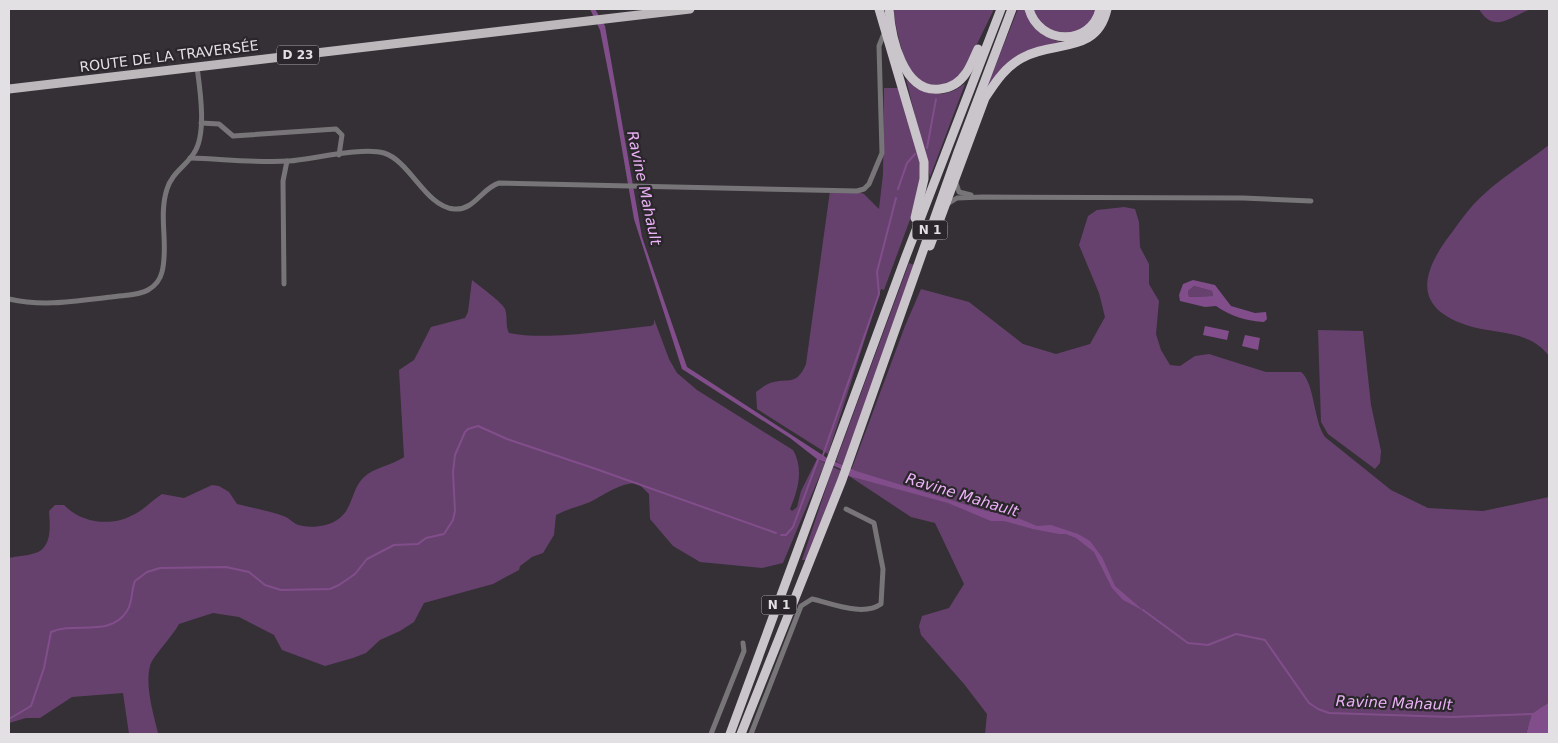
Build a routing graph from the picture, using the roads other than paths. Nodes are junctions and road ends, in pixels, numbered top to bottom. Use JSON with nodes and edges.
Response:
{"nodes":[{"id":1,"x":690,"y":9,"type":"edge"},
{"id":2,"x":879,"y":9,"type":"edge"},
{"id":3,"x":889,"y":9,"type":"edge"},
{"id":4,"x":1012,"y":9,"type":"edge"},
{"id":5,"x":1029,"y":9,"type":"edge"},
{"id":6,"x":1100,"y":9,"type":"edge"},
{"id":7,"x":1107,"y":9,"type":"edge"},
{"id":8,"x":999,"y":11,"type":"edge"},
{"id":9,"x":887,"y":32,"type":"junction"},
{"id":10,"x":197,"y":67,"type":"junction"},
{"id":11,"x":9,"y":89,"type":"edge"},
{"id":12,"x":200,"y":123,"type":"junction"},
{"id":13,"x":339,"y":155,"type":"junction"},
{"id":14,"x":190,"y":158,"type":"junction"},
{"id":15,"x":287,"y":161,"type":"junction"},
{"id":16,"x":956,"y":180,"type":"junction"},
{"id":17,"x":983,"y":197,"type":"junction"},
{"id":18,"x":1311,"y":201,"type":"dead end"},
{"id":19,"x":942,"y":216,"type":"junction"},
{"id":20,"x":906,"y":256,"type":"junction"},
{"id":21,"x":284,"y":284,"type":"dead end"},
{"id":22,"x":9,"y":299,"type":"edge"},
{"id":23,"x":890,"y":344,"type":"junction"},
{"id":24,"x":846,"y":509,"type":"dead end"},
{"id":25,"x":743,"y":643,"type":"dead end"},
{"id":26,"x":712,"y":734,"type":"edge"},
{"id":27,"x":730,"y":734,"type":"edge"},
{"id":28,"x":741,"y":734,"type":"edge"},
{"id":29,"x":751,"y":734,"type":"edge"}],
"edges":[{"from":1,"to":10,"type":"main road","name":"ROUTE DE LA TRAVERSÉE","number":"D 23"},
{"from":2,"to":9,"type":"highway"},
{"from":3,"to":8,"type":"highway"},
{"from":4,"to":23,"type":"highway","number":"N 1"},
{"from":5,"to":6,"type":"highway"},
{"from":7,"to":16,"type":"highway"},
{"from":8,"to":20,"type":"highway","number":"N 1"},
{"from":9,"to":13,"type":"street"},
{"from":9,"to":20,"type":"highway"},
{"from":10,"to":11,"type":"main road","name":"ROUTE DE LA TRAVERSÉE","number":"D 23"},
{"from":10,"to":12,"type":"street"},
{"from":12,"to":13,"type":"street"},
{"from":12,"to":14,"type":"street"},
{"from":13,"to":15,"type":"street"},
{"from":14,"to":15,"type":"street"},
{"from":14,"to":22,"type":"street"},
{"from":15,"to":21,"type":"street"},
{"from":16,"to":17,"type":"street"},
{"from":16,"to":19,"type":"highway"},
{"from":17,"to":18,"type":"street"},
{"from":17,"to":19,"type":"street"},
{"from":19,"to":23,"type":"highway"},
{"from":20,"to":27,"type":"highway","number":"N 1"},
{"from":23,"to":28,"type":"highway","number":"N 1"},
{"from":24,"to":29,"type":"street"},
{"from":25,"to":26,"type":"street"}]}
